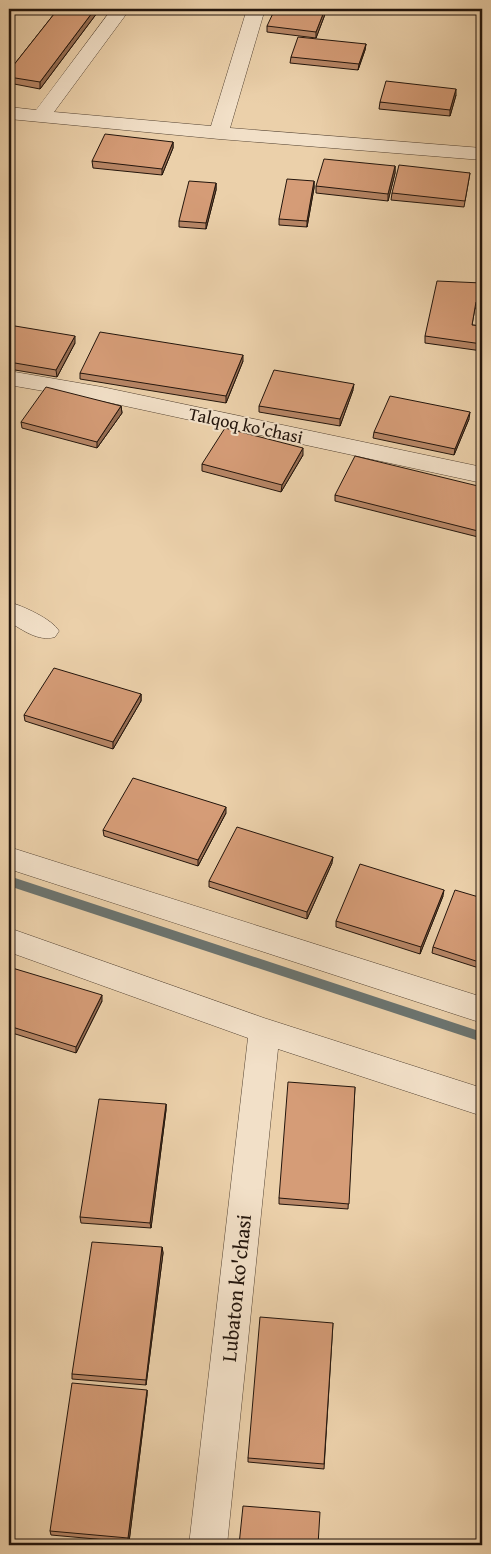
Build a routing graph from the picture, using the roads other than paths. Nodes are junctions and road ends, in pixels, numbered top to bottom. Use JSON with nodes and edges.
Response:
{"nodes":[{"id":1,"x":122,"y":9,"type":"edge"},
{"id":2,"x":256,"y":9,"type":"edge"},
{"id":3,"x":9,"y":113,"type":"edge"},
{"id":4,"x":40,"y":117,"type":"junction"},
{"id":5,"x":219,"y":133,"type":"junction"},
{"id":6,"x":482,"y":154,"type":"edge"},
{"id":7,"x":9,"y":378,"type":"edge"},
{"id":8,"x":482,"y":475,"type":"edge"},
{"id":9,"x":9,"y":611,"type":"edge"},
{"id":10,"x":46,"y":631,"type":"dead end"},
{"id":11,"x":9,"y":858,"type":"edge"},
{"id":12,"x":9,"y":940,"type":"edge"},
{"id":13,"x":482,"y":1010,"type":"edge"},
{"id":14,"x":264,"y":1031,"type":"junction"},
{"id":15,"x":482,"y":1102,"type":"edge"},
{"id":16,"x":208,"y":1545,"type":"edge"}],
"edges":[{"from":1,"to":4,"type":"street"},
{"from":2,"to":5,"type":"street"},
{"from":3,"to":4,"type":"street"},
{"from":4,"to":5,"type":"street"},
{"from":5,"to":6,"type":"street"},
{"from":7,"to":8,"type":"street","name":"Talqoq ko'chasi"},
{"from":9,"to":10,"type":"street"},
{"from":11,"to":13,"type":"street"},
{"from":12,"to":14,"type":"street"},
{"from":14,"to":15,"type":"street"},
{"from":14,"to":16,"type":"street","name":"Lubaton ko'chasi"}]}
